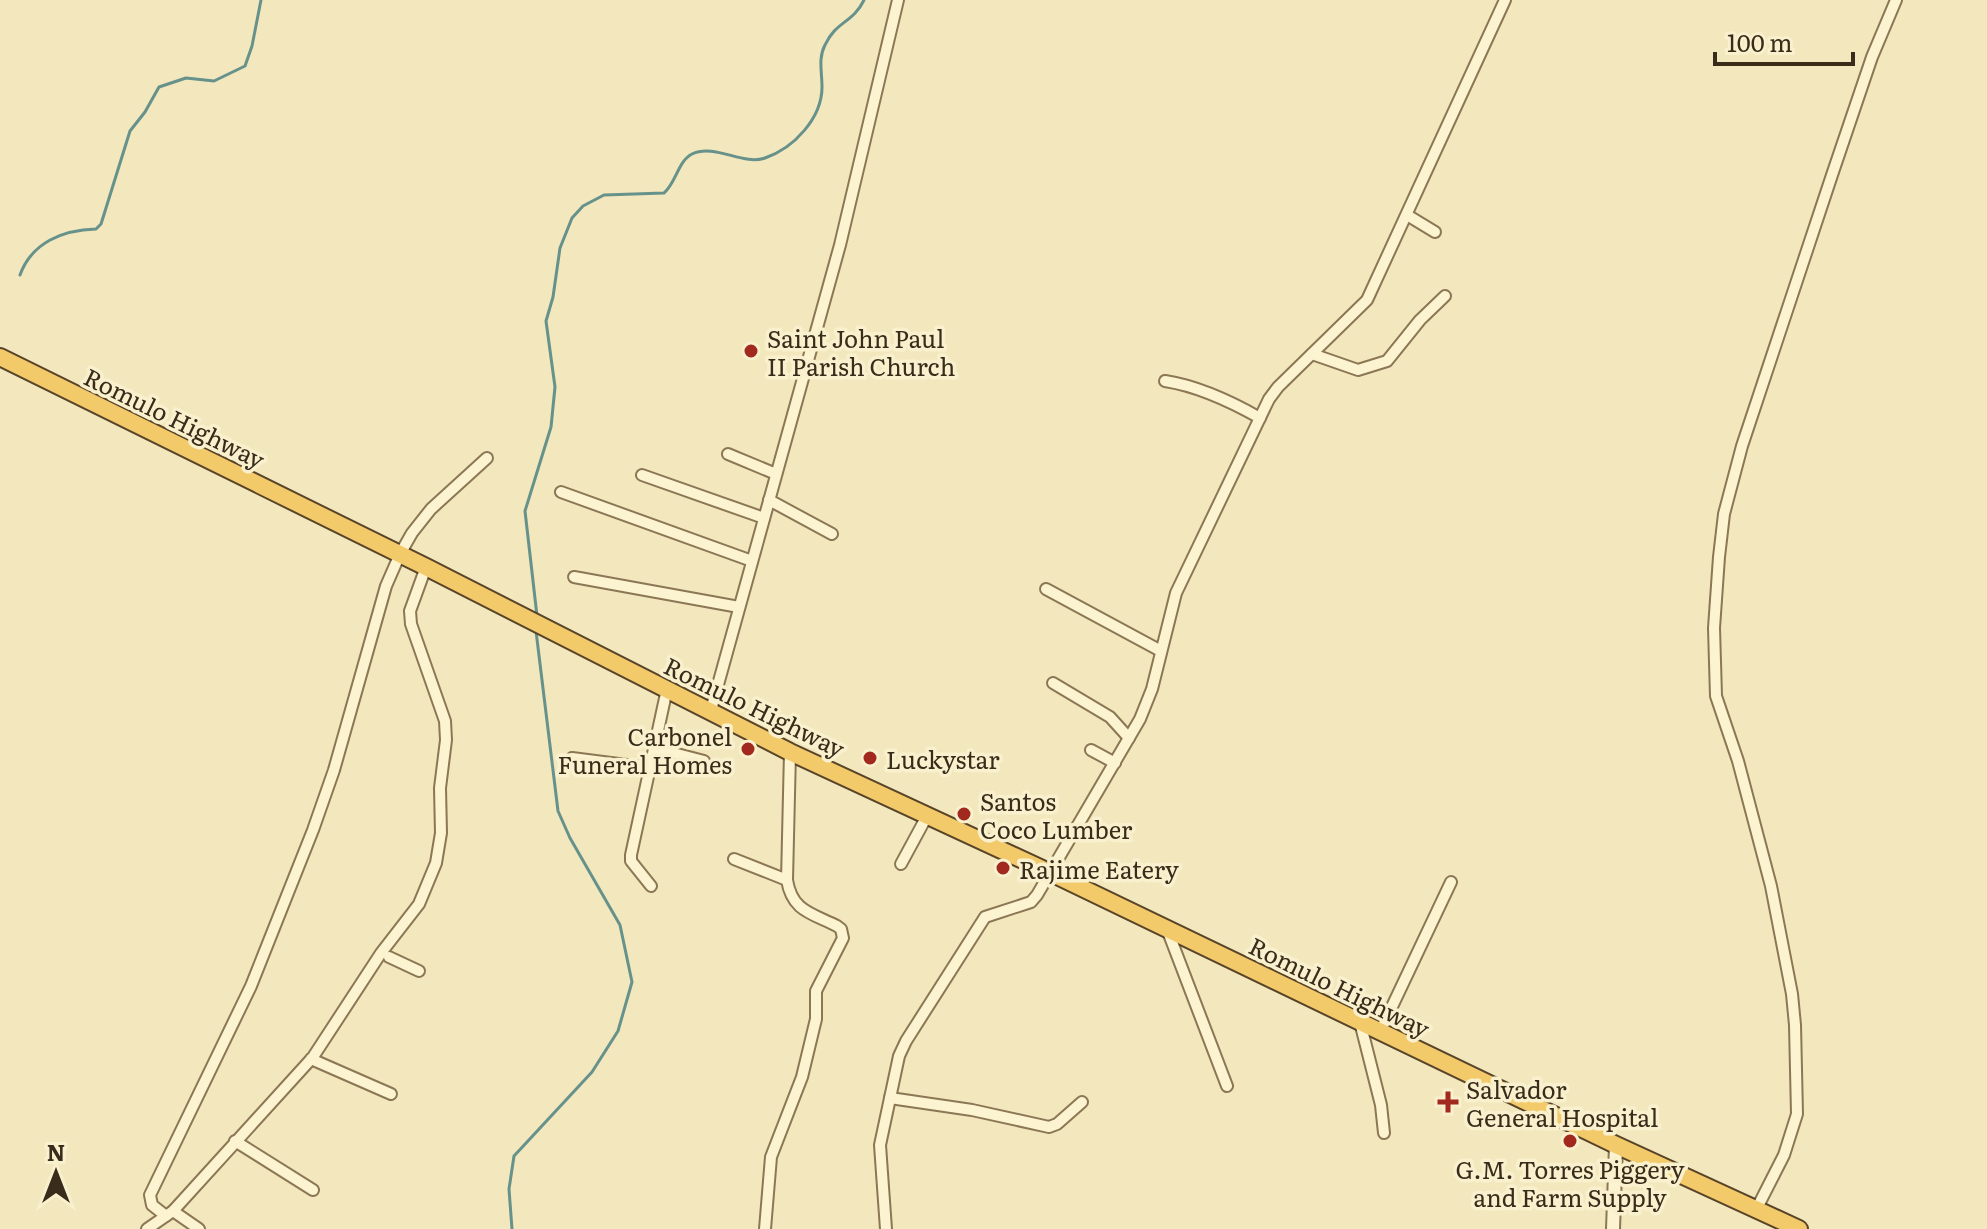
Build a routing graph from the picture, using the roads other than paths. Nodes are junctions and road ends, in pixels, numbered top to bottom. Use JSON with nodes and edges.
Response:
{"nodes":[{"id":1,"x":898,"y":0,"type":"edge"},
{"id":2,"x":1505,"y":0,"type":"edge"},
{"id":3,"x":1896,"y":0,"type":"edge"},
{"id":4,"x":1407,"y":215,"type":"junction"},
{"id":5,"x":1435,"y":232,"type":"dead end"},
{"id":6,"x":1445,"y":296,"type":"dead end"},
{"id":7,"x":1312,"y":354,"type":"junction"},
{"id":8,"x":0,"y":357,"type":"edge"},
{"id":9,"x":1165,"y":381,"type":"dead end"},
{"id":10,"x":1260,"y":418,"type":"junction"},
{"id":11,"x":728,"y":454,"type":"dead end"},
{"id":12,"x":487,"y":458,"type":"dead end"},
{"id":13,"x":776,"y":474,"type":"junction"},
{"id":14,"x":642,"y":475,"type":"dead end"},
{"id":15,"x":561,"y":492,"type":"dead end"},
{"id":16,"x":769,"y":500,"type":"junction"},
{"id":17,"x":764,"y":518,"type":"junction"},
{"id":18,"x":832,"y":534,"type":"dead end"},
{"id":19,"x":400,"y":554,"type":"junction"},
{"id":20,"x":752,"y":561,"type":"junction"},
{"id":21,"x":426,"y":567,"type":"junction"},
{"id":22,"x":574,"y":577,"type":"dead end"},
{"id":23,"x":1046,"y":589,"type":"dead end"},
{"id":24,"x":739,"y":607,"type":"junction"},
{"id":25,"x":1161,"y":651,"type":"junction"},
{"id":26,"x":1053,"y":683,"type":"dead end"},
{"id":27,"x":667,"y":689,"type":"junction"},
{"id":28,"x":711,"y":710,"type":"junction"},
{"id":29,"x":1129,"y":738,"type":"junction"},
{"id":30,"x":654,"y":748,"type":"junction"},
{"id":31,"x":1091,"y":750,"type":"dead end"},
{"id":32,"x":790,"y":752,"type":"junction"},
{"id":33,"x":572,"y":758,"type":"dead end"},
{"id":34,"x":704,"y":761,"type":"dead end"},
{"id":35,"x":1115,"y":763,"type":"junction"},
{"id":36,"x":650,"y":768,"type":"junction"},
{"id":37,"x":927,"y":816,"type":"junction"},
{"id":38,"x":734,"y":859,"type":"dead end"},
{"id":39,"x":901,"y":864,"type":"dead end"},
{"id":40,"x":1051,"y":873,"type":"junction"},
{"id":41,"x":787,"y":880,"type":"junction"},
{"id":42,"x":1451,"y":882,"type":"dead end"},
{"id":43,"x":651,"y":886,"type":"dead end"},
{"id":44,"x":1167,"y":929,"type":"junction"},
{"id":45,"x":385,"y":955,"type":"junction"},
{"id":46,"x":419,"y":971,"type":"dead end"},
{"id":47,"x":1360,"y":1022,"type":"junction"},
{"id":48,"x":1380,"y":1032,"type":"junction"},
{"id":49,"x":311,"y":1059,"type":"junction"},
{"id":50,"x":1227,"y":1086,"type":"dead end"},
{"id":51,"x":391,"y":1094,"type":"dead end"},
{"id":52,"x":890,"y":1098,"type":"junction"},
{"id":53,"x":1082,"y":1102,"type":"dead end"},
{"id":54,"x":1384,"y":1133,"type":"dead end"},
{"id":55,"x":235,"y":1141,"type":"junction"},
{"id":56,"x":1616,"y":1145,"type":"junction"},
{"id":57,"x":313,"y":1190,"type":"dead end"},
{"id":58,"x":1756,"y":1210,"type":"junction"},
{"id":59,"x":170,"y":1214,"type":"junction"},
{"id":60,"x":147,"y":1229,"type":"edge"},
{"id":61,"x":199,"y":1229,"type":"edge"},
{"id":62,"x":765,"y":1229,"type":"edge"},
{"id":63,"x":886,"y":1229,"type":"edge"},
{"id":64,"x":1613,"y":1229,"type":"edge"},
{"id":65,"x":1799,"y":1229,"type":"edge"}],
"edges":[{"from":1,"to":13,"type":"street"},
{"from":2,"to":4,"type":"street"},
{"from":3,"to":58,"type":"street"},
{"from":4,"to":5,"type":"street"},
{"from":4,"to":7,"type":"street"},
{"from":6,"to":7,"type":"street"},
{"from":7,"to":10,"type":"street"},
{"from":8,"to":19,"type":"highway","name":"Romulo Highway"},
{"from":9,"to":10,"type":"street"},
{"from":10,"to":25,"type":"street"},
{"from":11,"to":13,"type":"street"},
{"from":12,"to":19,"type":"street"},
{"from":13,"to":16,"type":"street"},
{"from":14,"to":17,"type":"street"},
{"from":15,"to":20,"type":"street"},
{"from":16,"to":17,"type":"street"},
{"from":16,"to":18,"type":"street"},
{"from":17,"to":20,"type":"street"},
{"from":19,"to":21,"type":"highway","name":"Romulo Highway"},
{"from":19,"to":59,"type":"street"},
{"from":20,"to":24,"type":"street"},
{"from":21,"to":27,"type":"highway","name":"Romulo Highway"},
{"from":21,"to":45,"type":"street"},
{"from":22,"to":24,"type":"street"},
{"from":23,"to":25,"type":"street"},
{"from":24,"to":28,"type":"street"},
{"from":25,"to":29,"type":"street"},
{"from":26,"to":29,"type":"street"},
{"from":27,"to":28,"type":"highway","name":"Romulo Highway"},
{"from":27,"to":30,"type":"street"},
{"from":28,"to":32,"type":"highway","name":"Romulo Highway"},
{"from":29,"to":35,"type":"street"},
{"from":30,"to":34,"type":"street"},
{"from":30,"to":36,"type":"street"},
{"from":31,"to":35,"type":"street"},
{"from":32,"to":37,"type":"highway","name":"Romulo Highway"},
{"from":32,"to":41,"type":"street"},
{"from":33,"to":36,"type":"street"},
{"from":35,"to":40,"type":"street"},
{"from":36,"to":43,"type":"street"},
{"from":37,"to":39,"type":"street"},
{"from":37,"to":40,"type":"highway","name":"Romulo Highway"},
{"from":38,"to":41,"type":"street"},
{"from":40,"to":44,"type":"highway","name":"Romulo Highway"},
{"from":40,"to":52,"type":"street"},
{"from":41,"to":62,"type":"street"},
{"from":42,"to":48,"type":"street"},
{"from":44,"to":47,"type":"highway","name":"Romulo Highway"},
{"from":44,"to":50,"type":"street"},
{"from":45,"to":46,"type":"street"},
{"from":45,"to":49,"type":"street"},
{"from":47,"to":48,"type":"highway","name":"Romulo Highway"},
{"from":47,"to":54,"type":"street"},
{"from":48,"to":56,"type":"highway","name":"Romulo Highway"},
{"from":49,"to":51,"type":"street"},
{"from":49,"to":55,"type":"street"},
{"from":52,"to":53,"type":"street"},
{"from":52,"to":63,"type":"street"},
{"from":55,"to":57,"type":"street"},
{"from":55,"to":59,"type":"street"},
{"from":56,"to":58,"type":"highway","name":"Romulo Highway"},
{"from":56,"to":64,"type":"street"},
{"from":58,"to":65,"type":"highway","name":"Romulo Highway"},
{"from":59,"to":60,"type":"street"},
{"from":59,"to":61,"type":"street"}]}
